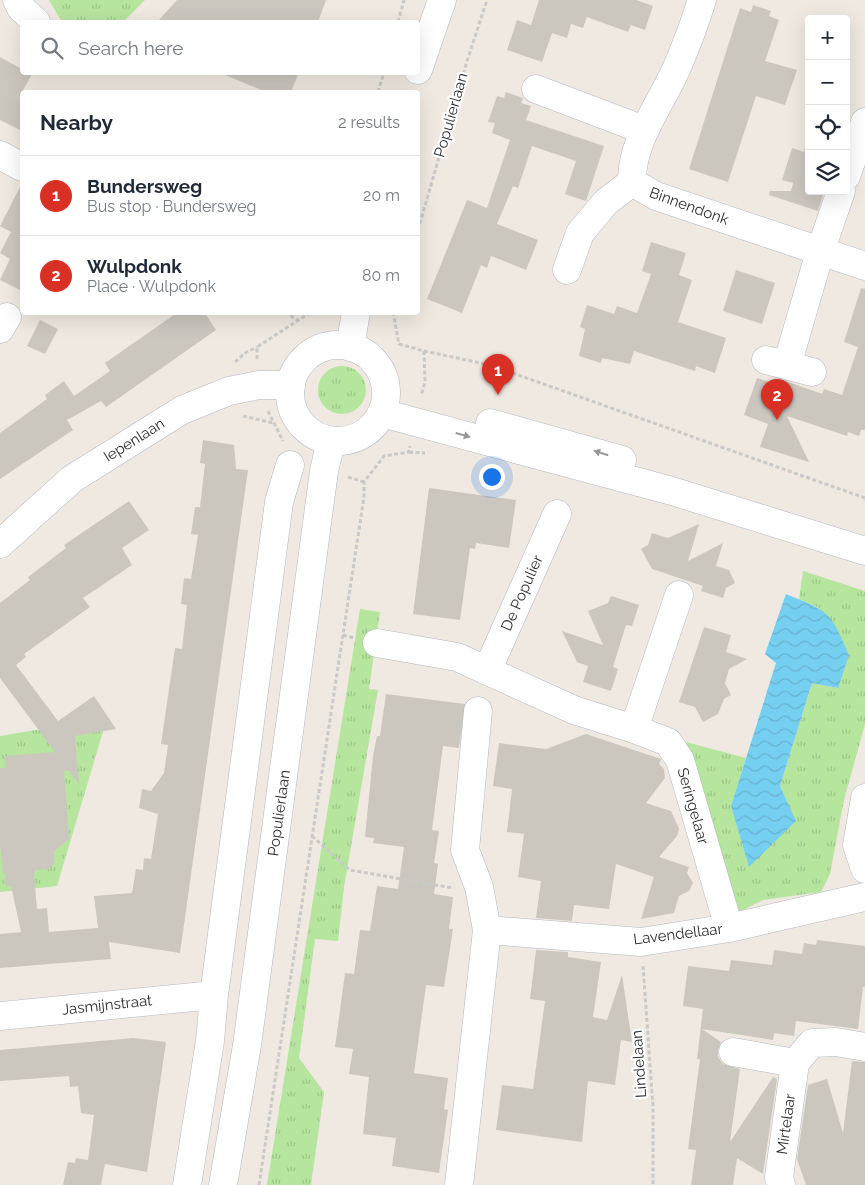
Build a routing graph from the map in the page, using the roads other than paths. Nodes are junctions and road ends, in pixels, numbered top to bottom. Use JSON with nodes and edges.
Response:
{"nodes":[{"id":1,"x":17,"y":0,"type":"edge"},
{"id":2,"x":702,"y":0,"type":"edge"},
{"id":3,"x":444,"y":2,"type":"edge"},
{"id":4,"x":34,"y":20,"type":"edge"},
{"id":5,"x":420,"y":63,"type":"edge"},
{"id":6,"x":416,"y":75,"type":"edge"},
{"id":7,"x":536,"y":89,"type":"dead end"},
{"id":8,"x":411,"y":90,"type":"edge"},
{"id":9,"x":865,"y":122,"type":"edge"},
{"id":10,"x":644,"y":130,"type":"junction"},
{"id":11,"x":0,"y":155,"type":"edge"},
{"id":12,"x":850,"y":165,"type":"edge"},
{"id":13,"x":20,"y":166,"type":"edge"},
{"id":14,"x":632,"y":182,"type":"junction"},
{"id":15,"x":840,"y":195,"type":"edge"},
{"id":16,"x":820,"y":252,"type":"junction"},
{"id":17,"x":865,"y":266,"type":"edge"},
{"id":18,"x":567,"y":270,"type":"dead end"},
{"id":19,"x":355,"y":315,"type":"edge"},
{"id":20,"x":350,"y":347,"type":"junction"},
{"id":21,"x":788,"y":365,"type":"dead end"},
{"id":22,"x":291,"y":385,"type":"junction"},
{"id":23,"x":384,"y":404,"type":"junction"},
{"id":24,"x":331,"y":441,"type":"junction"},
{"id":25,"x":290,"y":465,"type":"dead end"},
{"id":26,"x":557,"y":514,"type":"dead end"},
{"id":27,"x":865,"y":535,"type":"edge"},
{"id":28,"x":0,"y":544,"type":"edge"},
{"id":29,"x":865,"y":551,"type":"edge"},
{"id":30,"x":678,"y":595,"type":"dead end"},
{"id":31,"x":377,"y":643,"type":"dead end"},
{"id":32,"x":487,"y":671,"type":"junction"},
{"id":33,"x":478,"y":711,"type":"dead end"},
{"id":34,"x":634,"y":729,"type":"junction"},
{"id":35,"x":865,"y":798,"type":"edge"},
{"id":36,"x":865,"y":869,"type":"edge"},
{"id":37,"x":865,"y":897,"type":"edge"},
{"id":38,"x":729,"y":928,"type":"junction"},
{"id":39,"x":487,"y":930,"type":"junction"},
{"id":40,"x":214,"y":994,"type":"junction"},
{"id":41,"x":0,"y":1016,"type":"edge"},
{"id":42,"x":865,"y":1046,"type":"edge"},
{"id":43,"x":733,"y":1052,"type":"dead end"},
{"id":44,"x":795,"y":1063,"type":"junction"},
{"id":45,"x":187,"y":1185,"type":"edge"},
{"id":46,"x":223,"y":1185,"type":"edge"},
{"id":47,"x":459,"y":1185,"type":"edge"},
{"id":48,"x":781,"y":1185,"type":"edge"}],
"edges":[{"from":1,"to":4,"type":"street"},
{"from":2,"to":10,"type":"street","name":"Binnendonk"},
{"from":3,"to":5,"type":"street"},
{"from":6,"to":8,"type":"street"},
{"from":7,"to":10,"type":"street"},
{"from":9,"to":12,"type":"street"},
{"from":10,"to":14,"type":"street","name":"Binnendonk"},
{"from":11,"to":13,"type":"street"},
{"from":14,"to":16,"type":"street","name":"Binnendonk"},
{"from":14,"to":18,"type":"street"},
{"from":15,"to":16,"type":"street"},
{"from":16,"to":17,"type":"street","name":"Binnendonk"},
{"from":16,"to":21,"type":"street"},
{"from":19,"to":20,"type":"street"},
{"from":20,"to":22,"type":"street"},
{"from":20,"to":23,"type":"street"},
{"from":22,"to":24,"type":"street"},
{"from":22,"to":28,"type":"street","name":"Iepenlaan"},
{"from":23,"to":24,"type":"street"},
{"from":27,"to":23,"type":"street","one_way":true},
{"from":23,"to":29,"type":"street","one_way":true},
{"from":24,"to":46,"type":"street","name":"Populierlaan"},
{"from":25,"to":40,"type":"street"},
{"from":26,"to":32,"type":"street","name":"De Populier"},
{"from":30,"to":34,"type":"street"},
{"from":31,"to":32,"type":"street"},
{"from":32,"to":34,"type":"street"},
{"from":33,"to":39,"type":"street"},
{"from":34,"to":38,"type":"street","name":"Seringelaar"},
{"from":35,"to":36,"type":"street"},
{"from":37,"to":38,"type":"street","name":"Lavendellaar"},
{"from":38,"to":39,"type":"street","name":"Lavendellaar"},
{"from":39,"to":47,"type":"street"},
{"from":40,"to":41,"type":"street","name":"Jasmijnstraat"},
{"from":40,"to":45,"type":"street"},
{"from":42,"to":44,"type":"street"},
{"from":43,"to":44,"type":"street"},
{"from":44,"to":48,"type":"street","name":"Mirtelaar"}]}
